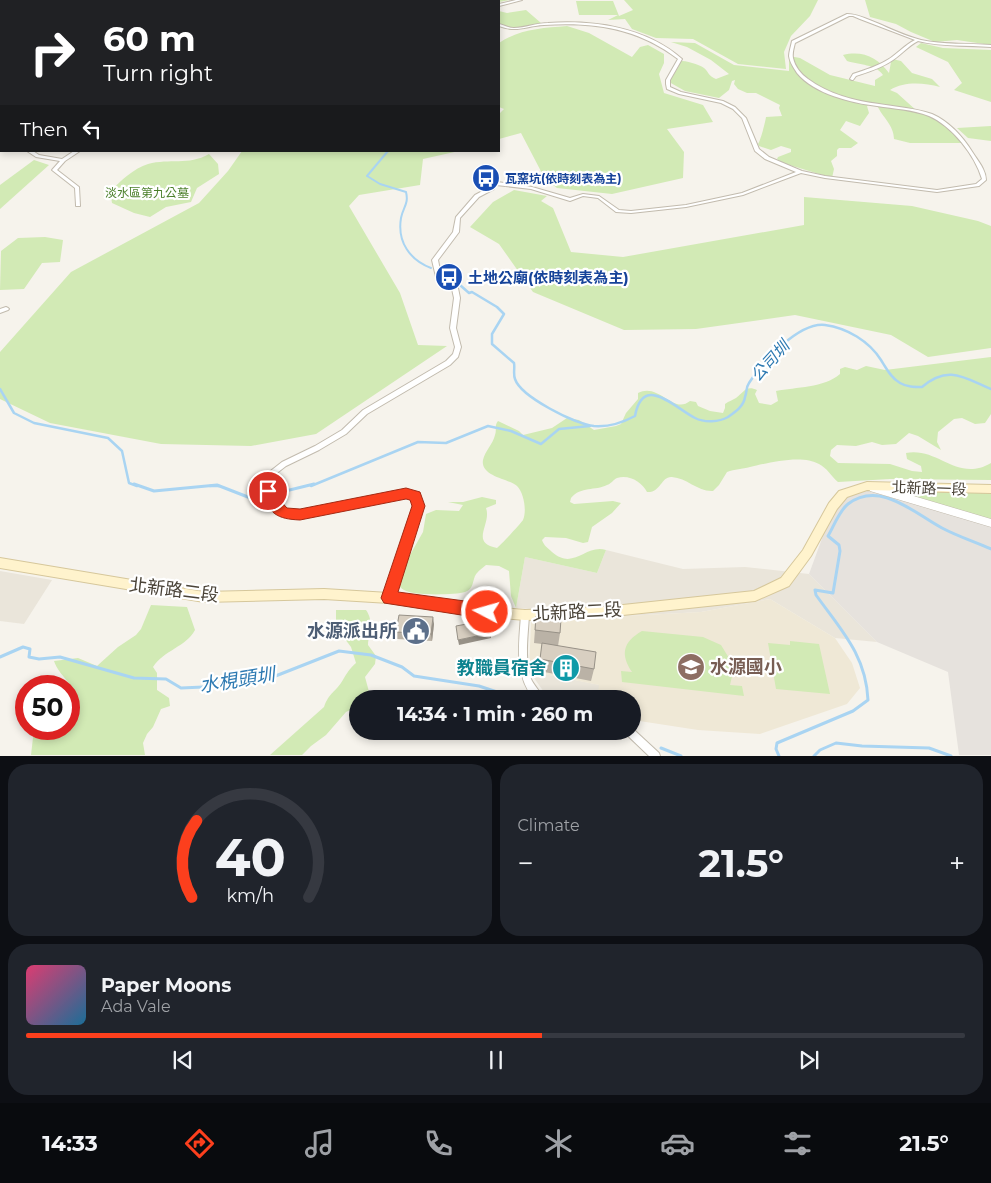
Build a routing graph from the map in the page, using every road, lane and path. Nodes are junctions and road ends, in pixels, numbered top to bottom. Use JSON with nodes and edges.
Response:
{"nodes":[{"id":1,"x":520,"y":0,"type":"edge"},
{"id":2,"x":500,"y":5,"type":"edge"},
{"id":3,"x":500,"y":26,"type":"edge"},
{"id":4,"x":920,"y":40,"type":"junction"},
{"id":5,"x":991,"y":46,"type":"edge"},
{"id":6,"x":852,"y":79,"type":"dead end"},
{"id":7,"x":30,"y":152,"type":"edge"},
{"id":8,"x":76,"y":152,"type":"edge"},
{"id":9,"x":63,"y":160,"type":"junction"},
{"id":10,"x":800,"y":172,"type":"junction"},
{"id":11,"x":482,"y":173,"type":"dead end"},
{"id":12,"x":494,"y":183,"type":"junction"},
{"id":13,"x":78,"y":205,"type":"dead end"},
{"id":14,"x":867,"y":486,"type":"junction"},
{"id":15,"x":991,"y":489,"type":"edge"},
{"id":16,"x":991,"y":523,"type":"edge"},
{"id":17,"x":0,"y":563,"type":"edge"},
{"id":18,"x":389,"y":598,"type":"junction"},
{"id":19,"x":525,"y":615,"type":"junction"},
{"id":20,"x":534,"y":690,"type":"edge"},
{"id":21,"x":638,"y":740,"type":"edge"},
{"id":22,"x":656,"y":756,"type":"edge"}],
"edges":[{"from":1,"to":2,"type":"street"},
{"from":3,"to":10,"type":"street"},
{"from":4,"to":5,"type":"street"},
{"from":4,"to":6,"type":"street"},
{"from":4,"to":10,"type":"street"},
{"from":7,"to":9,"type":"street"},
{"from":8,"to":9,"type":"street"},
{"from":9,"to":13,"type":"street"},
{"from":10,"to":12,"type":"street"},
{"from":11,"to":12,"type":"street"},
{"from":12,"to":18,"type":"street"},
{"from":14,"to":15,"type":"main road","name":"北新路一段"},
{"from":14,"to":16,"type":"street"},
{"from":14,"to":19,"type":"main road","name":"北新路二段"},
{"from":17,"to":18,"type":"main road","name":"北新路二段"},
{"from":18,"to":19,"type":"main road","name":"北新路二段"},
{"from":19,"to":20,"type":"street"},
{"from":21,"to":22,"type":"street"}]}
